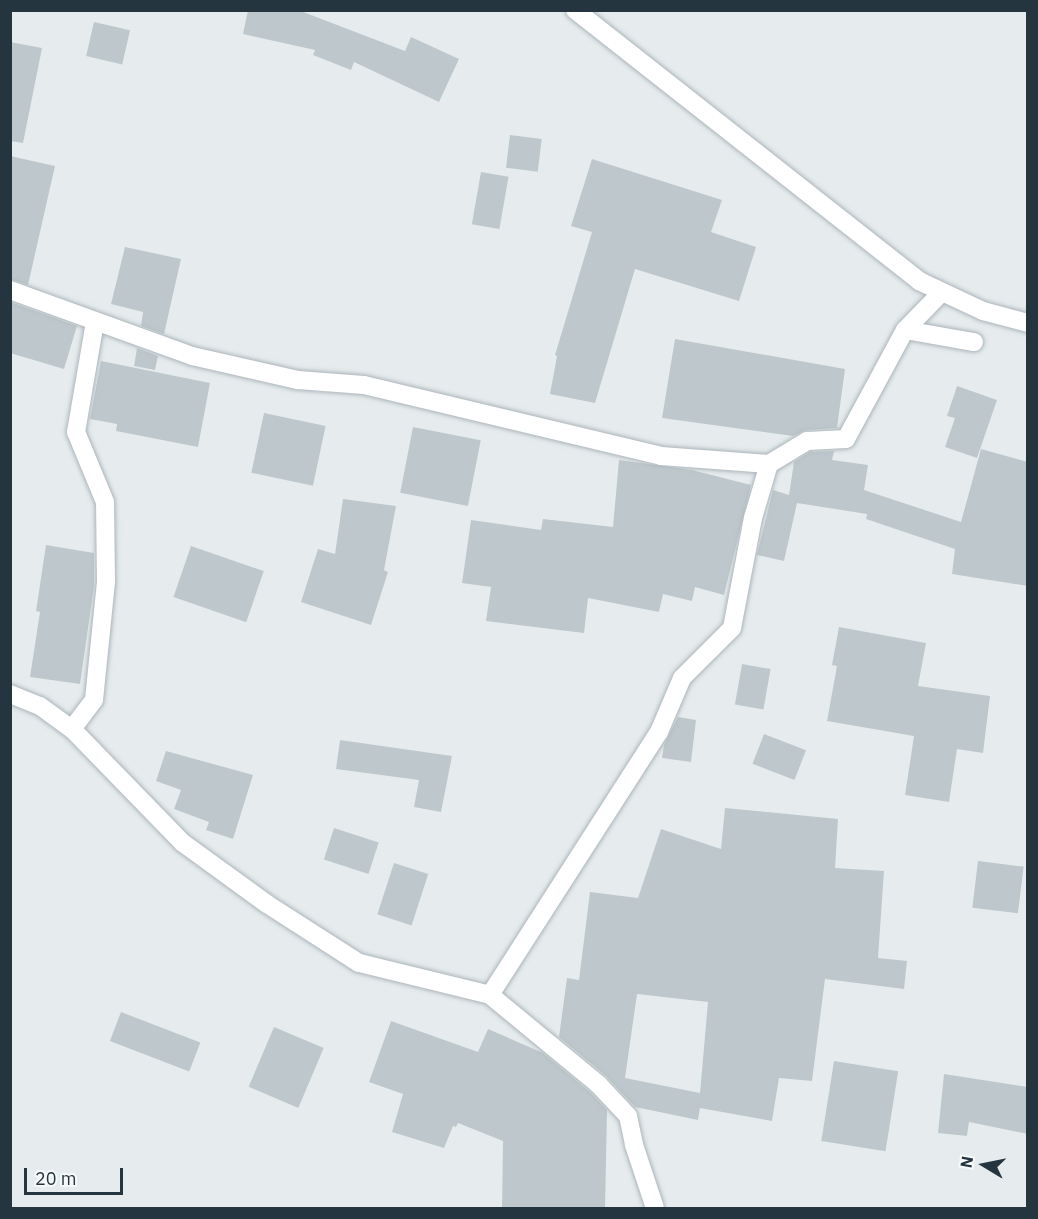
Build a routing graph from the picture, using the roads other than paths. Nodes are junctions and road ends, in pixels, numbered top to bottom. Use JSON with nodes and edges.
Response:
{"nodes":[{"id":1,"x":575,"y":10,"type":"edge"},
{"id":2,"x":10,"y":290,"type":"edge"},
{"id":3,"x":942,"y":292,"type":"junction"},
{"id":4,"x":95,"y":322,"type":"junction"},
{"id":5,"x":1028,"y":322,"type":"edge"},
{"id":6,"x":904,"y":330,"type":"junction"},
{"id":7,"x":974,"y":342,"type":"dead end"},
{"id":8,"x":769,"y":464,"type":"junction"},
{"id":9,"x":10,"y":694,"type":"edge"},
{"id":10,"x":72,"y":729,"type":"junction"},
{"id":11,"x":490,"y":995,"type":"junction"},
{"id":12,"x":655,"y":1209,"type":"edge"}],
"edges":[{"from":1,"to":3,"type":"street"},
{"from":2,"to":4,"type":"street"},
{"from":3,"to":5,"type":"street"},
{"from":3,"to":6,"type":"street"},
{"from":4,"to":8,"type":"street"},
{"from":4,"to":10,"type":"street"},
{"from":6,"to":7,"type":"street"},
{"from":6,"to":8,"type":"street"},
{"from":8,"to":11,"type":"street"},
{"from":9,"to":10,"type":"street"},
{"from":10,"to":11,"type":"street"},
{"from":11,"to":12,"type":"street"}]}
